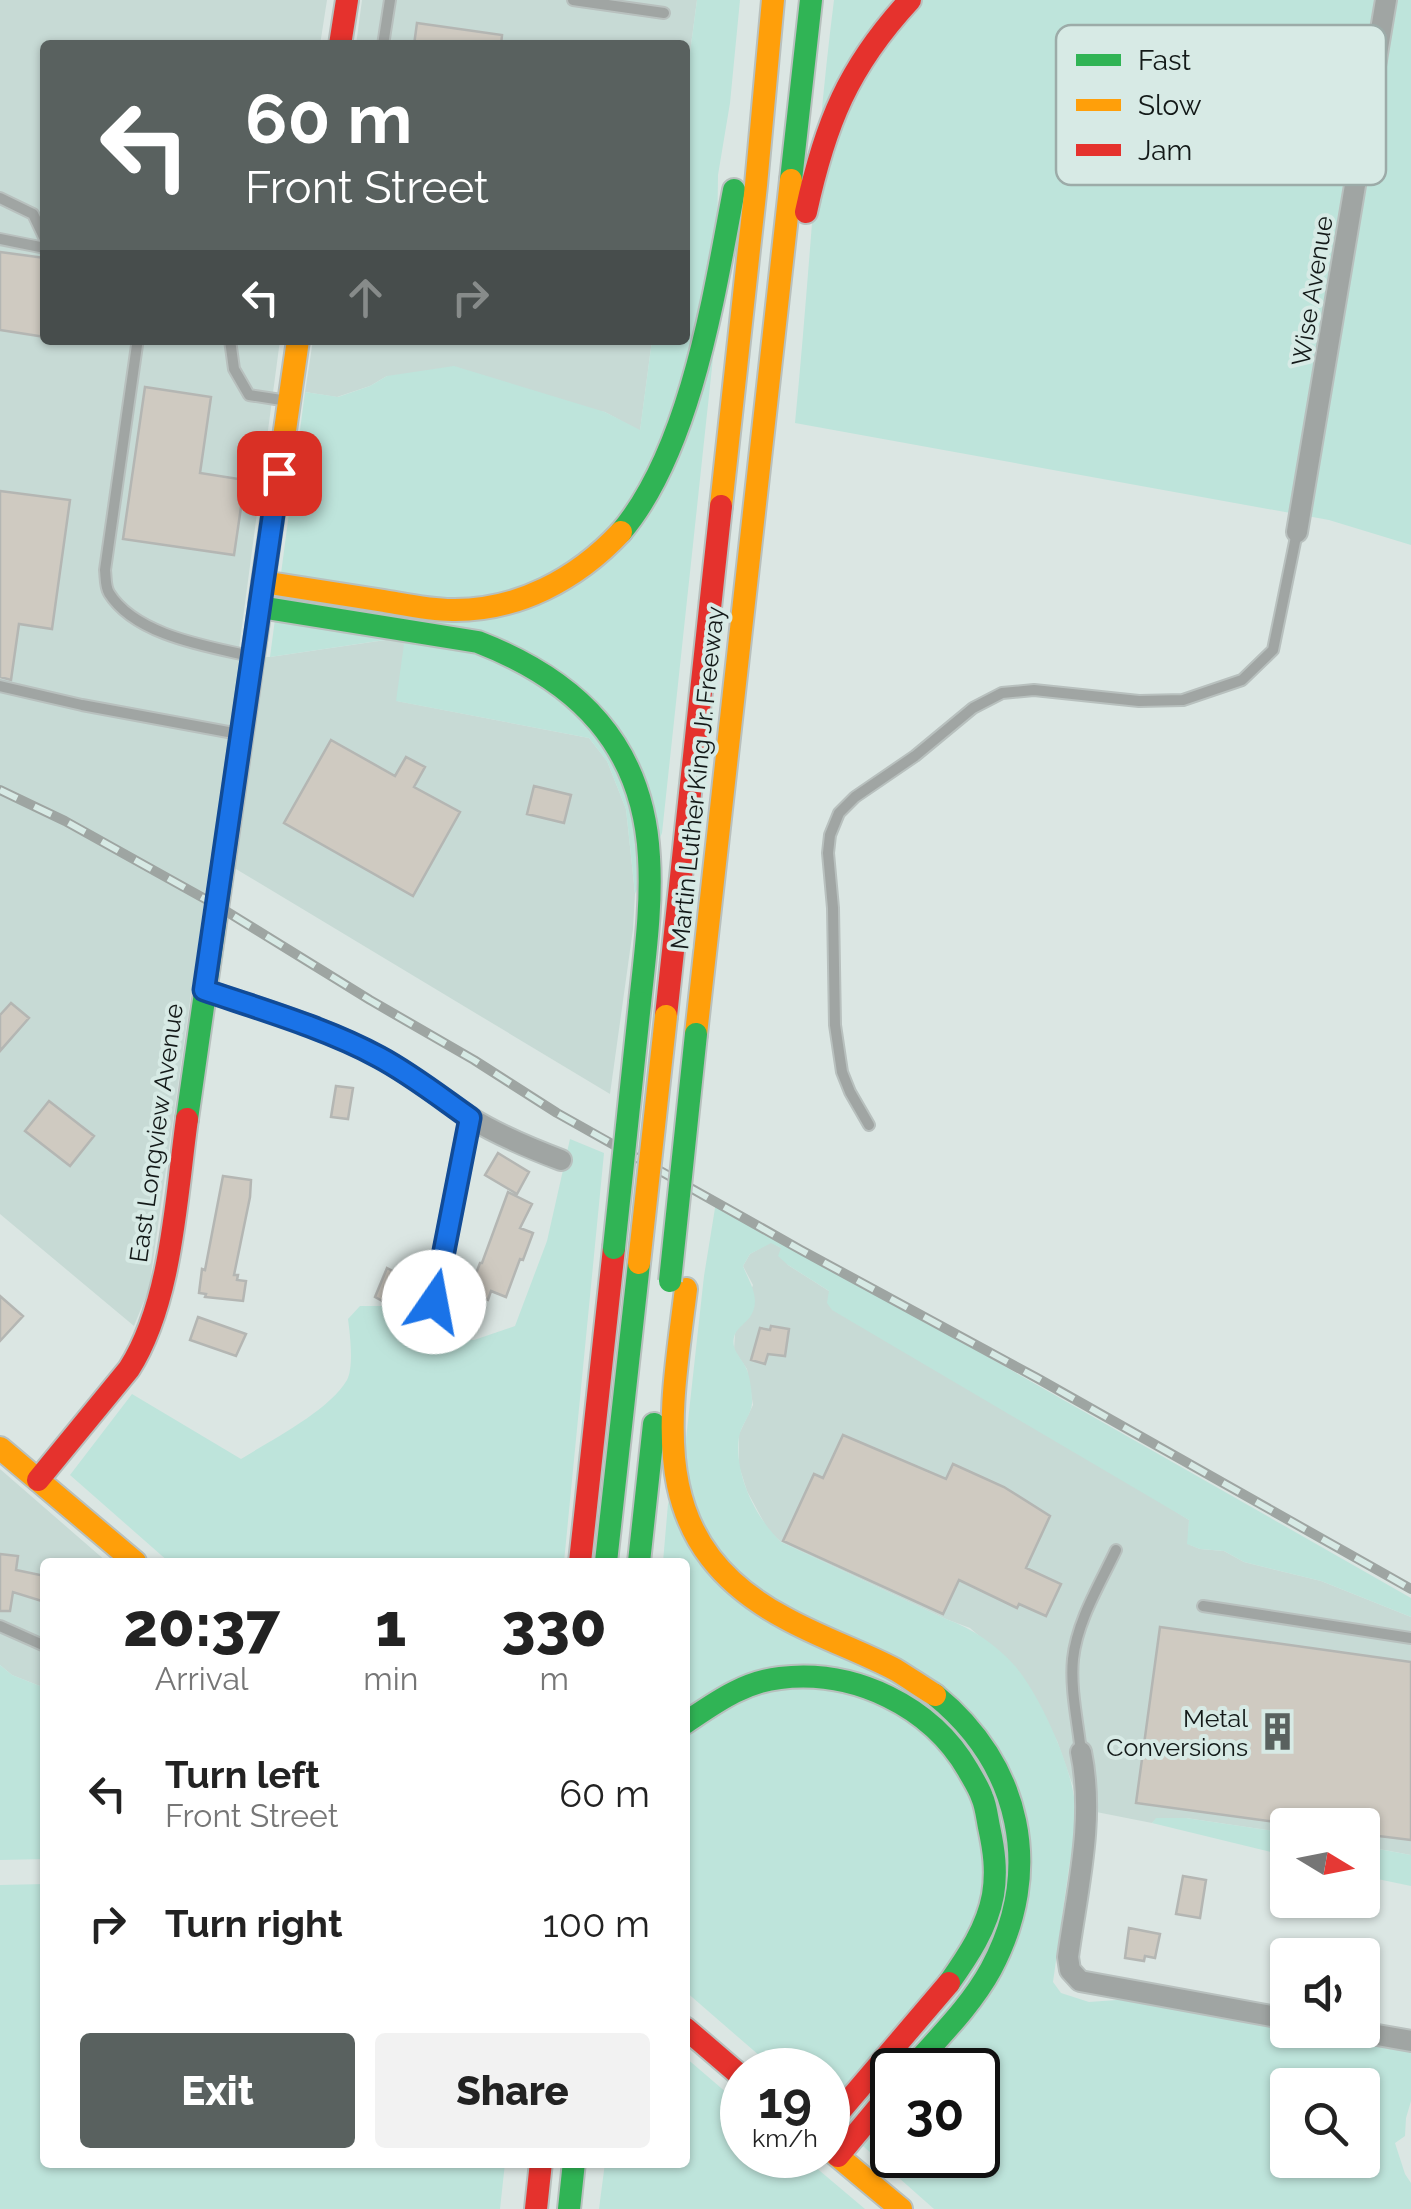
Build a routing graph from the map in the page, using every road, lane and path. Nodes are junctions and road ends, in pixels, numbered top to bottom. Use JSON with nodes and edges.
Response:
{"nodes":[{"id":1,"x":347,"y":0,"type":"edge"},
{"id":2,"x":390,"y":0,"type":"edge"},
{"id":3,"x":573,"y":0,"type":"edge"},
{"id":4,"x":756,"y":0,"type":"edge"},
{"id":5,"x":773,"y":0,"type":"edge"},
{"id":6,"x":811,"y":0,"type":"edge"},
{"id":7,"x":910,"y":0,"type":"edge"},
{"id":8,"x":1386,"y":0,"type":"edge"},
{"id":9,"x":664,"y":12,"type":"dead end"},
{"id":10,"x":1382,"y":25,"type":"edge"},
{"id":11,"x":341,"y":40,"type":"edge"},
{"id":12,"x":384,"y":40,"type":"edge"},
{"id":13,"x":1355,"y":185,"type":"edge"},
{"id":14,"x":0,"y":198,"type":"edge"},
{"id":15,"x":40,"y":229,"type":"edge"},
{"id":16,"x":0,"y":238,"type":"edge"},
{"id":17,"x":40,"y":247,"type":"edge"},
{"id":18,"x":137,"y":345,"type":"dead end"},
{"id":19,"x":231,"y":345,"type":"edge"},
{"id":20,"x":297,"y":345,"type":"edge"},
{"id":21,"x":289,"y":401,"type":"junction"},
{"id":22,"x":1297,"y":532,"type":"joint"},
{"id":23,"x":263,"y":582,"type":"junction"},
{"id":24,"x":260,"y":607,"type":"junction"},
{"id":25,"x":253,"y":656,"type":"junction"},
{"id":26,"x":0,"y":686,"type":"edge"},
{"id":27,"x":242,"y":734,"type":"junction"},
{"id":28,"x":728,"y":745,"type":"junction"},
{"id":29,"x":204,"y":990,"type":"junction"},
{"id":30,"x":470,"y":1118,"type":"junction"},
{"id":31,"x":869,"y":1125,"type":"dead end"},
{"id":32,"x":560,"y":1160,"type":"dead end"},
{"id":33,"x":678,"y":1285,"type":"junction"},
{"id":34,"x":434,"y":1302,"type":"dead end"},
{"id":35,"x":0,"y":1448,"type":"edge"},
{"id":36,"x":38,"y":1480,"type":"junction"},
{"id":37,"x":1116,"y":1550,"type":"dead end"},
{"id":38,"x":130,"y":1558,"type":"edge"},
{"id":39,"x":580,"y":1558,"type":"edge"},
{"id":40,"x":606,"y":1558,"type":"edge"},
{"id":41,"x":640,"y":1558,"type":"edge"},
{"id":42,"x":1203,"y":1606,"type":"dead end"},
{"id":43,"x":0,"y":1626,"type":"edge"},
{"id":44,"x":1411,"y":1638,"type":"edge"},
{"id":45,"x":40,"y":1644,"type":"edge"},
{"id":46,"x":690,"y":1718,"type":"edge"},
{"id":47,"x":1081,"y":1752,"type":"joint"},
{"id":48,"x":1270,"y":2016,"type":"edge"},
{"id":49,"x":690,"y":2032,"type":"edge"},
{"id":50,"x":1380,"y":2036,"type":"edge"},
{"id":51,"x":1411,"y":2041,"type":"edge"},
{"id":52,"x":928,"y":2048,"type":"edge"},
{"id":53,"x":720,"y":2057,"type":"edge"},
{"id":54,"x":850,"y":2099,"type":"edge"},
{"id":55,"x":870,"y":2113,"type":"edge"},
{"id":56,"x":850,"y":2134,"type":"edge"},
{"id":57,"x":850,"y":2167,"type":"edge"},
{"id":58,"x":539,"y":2168,"type":"edge"},
{"id":59,"x":573,"y":2168,"type":"edge"},
{"id":60,"x":584,"y":2168,"type":"edge"},
{"id":61,"x":536,"y":2202,"type":"edge"},
{"id":62,"x":569,"y":2207,"type":"edge"},
{"id":63,"x":901,"y":2209,"type":"edge"}],
"edges":[{"from":1,"to":11,"type":"main road"},
{"from":2,"to":12,"type":"lane"},
{"from":3,"to":9,"type":"lane"},
{"from":4,"to":23,"type":"main road"},
{"from":5,"to":40,"type":"main road","name":"Martin Luther King Jr. Freeway","bridge":true},
{"from":6,"to":28,"type":"main road","name":"Martin Luther King Jr. Freeway"},
{"from":7,"to":28,"type":"main road"},
{"from":8,"to":10,"type":"street","name":"Wise Avenue"},
{"from":13,"to":22,"type":"street","name":"Wise Avenue"},
{"from":14,"to":15,"type":"lane"},
{"from":16,"to":17,"type":"lane"},
{"from":18,"to":25,"type":"lane"},
{"from":19,"to":21,"type":"lane"},
{"from":20,"to":21,"type":"main road","name":"East Longview Avenue"},
{"from":21,"to":23,"type":"main road","name":"East Longview Avenue"},
{"from":22,"to":31,"type":"lane"},
{"from":23,"to":24,"type":"main road","name":"East Longview Avenue"},
{"from":24,"to":25,"type":"main road","name":"East Longview Avenue"},
{"from":24,"to":39,"type":"main road","bridge":true},
{"from":25,"to":27,"type":"main road","name":"East Longview Avenue"},
{"from":26,"to":27,"type":"lane"},
{"from":27,"to":29,"type":"main road","name":"East Longview Avenue"},
{"from":28,"to":33,"type":"main road","name":"Martin Luther King Jr. Freeway","bridge":true},
{"from":29,"to":30,"type":"street"},
{"from":29,"to":36,"type":"main road","name":"East Longview Avenue"},
{"from":30,"to":32,"type":"street"},
{"from":30,"to":34,"type":"street"},
{"from":33,"to":41,"type":"main road","name":"Martin Luther King Jr. Freeway"},
{"from":33,"to":52,"type":"main road"},
{"from":35,"to":36,"type":"main road"},
{"from":36,"to":38,"type":"main road"},
{"from":37,"to":47,"type":"lane"},
{"from":42,"to":44,"type":"lane"},
{"from":43,"to":45,"type":"lane"},
{"from":46,"to":54,"type":"main road"},
{"from":47,"to":48,"type":"street"},
{"from":49,"to":53,"type":"main road"},
{"from":50,"to":51,"type":"street"},
{"from":55,"to":56,"type":"main road"},
{"from":57,"to":63,"type":"main road"},
{"from":58,"to":61,"type":"main road"},
{"from":59,"to":62,"type":"main road"},
{"from":60,"to":62,"type":"main road"}]}
